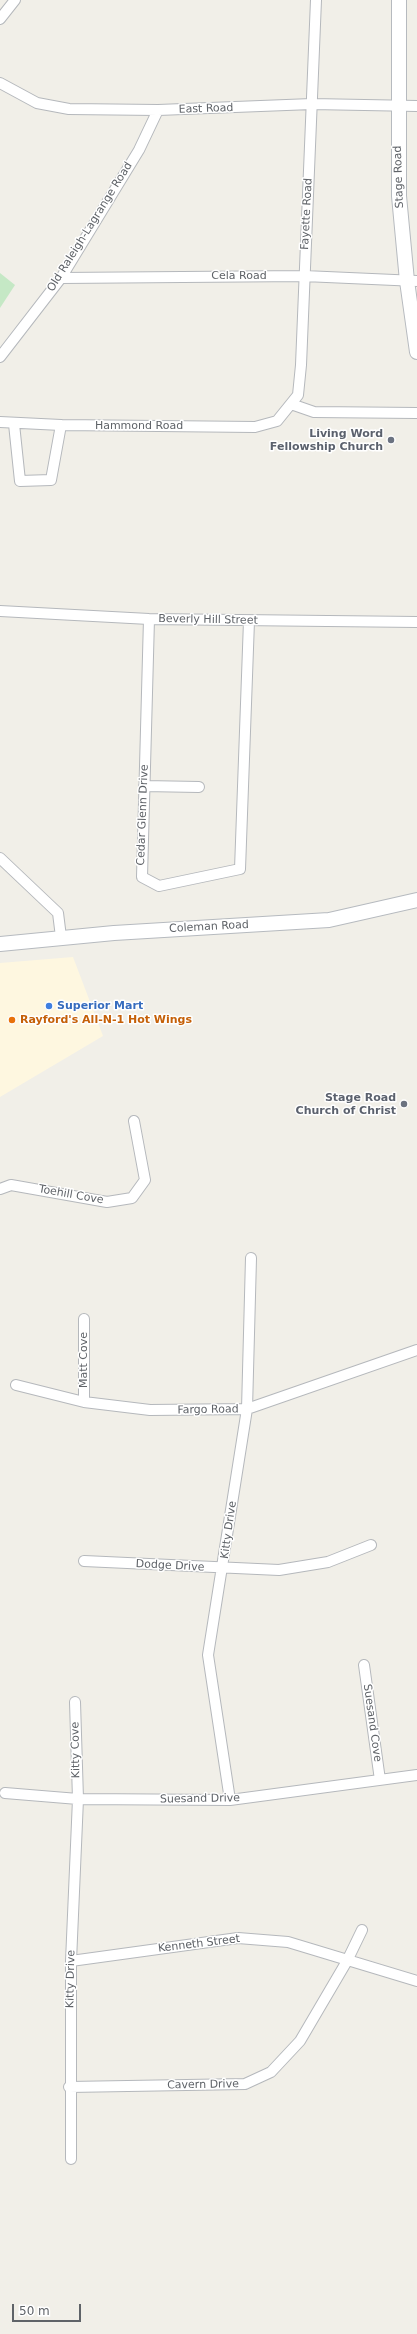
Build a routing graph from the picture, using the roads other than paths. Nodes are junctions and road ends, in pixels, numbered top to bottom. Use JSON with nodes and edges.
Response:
{"nodes":[{"id":1,"x":15,"y":0,"type":"edge"},
{"id":2,"x":316,"y":0,"type":"edge"},
{"id":3,"x":400,"y":0,"type":"edge"},
{"id":4,"x":0,"y":19,"type":"edge"},
{"id":5,"x":0,"y":83,"type":"edge"},
{"id":6,"x":312,"y":104,"type":"junction"},
{"id":7,"x":398,"y":106,"type":"junction"},
{"id":8,"x":417,"y":106,"type":"edge"},
{"id":9,"x":158,"y":110,"type":"junction"},
{"id":10,"x":304,"y":276,"type":"junction"},
{"id":11,"x":61,"y":278,"type":"junction"},
{"id":12,"x":412,"y":281,"type":"edge"},
{"id":13,"x":417,"y":352,"type":"edge"},
{"id":14,"x":0,"y":357,"type":"edge"},
{"id":15,"x":291,"y":404,"type":"junction"},
{"id":16,"x":417,"y":413,"type":"edge"},
{"id":17,"x":277,"y":421,"type":"joint"},
{"id":18,"x":0,"y":422,"type":"edge"},
{"id":19,"x":14,"y":424,"type":"junction"},
{"id":20,"x":61,"y":425,"type":"junction"},
{"id":21,"x":0,"y":610,"type":"edge"},
{"id":22,"x":149,"y":619,"type":"junction"},
{"id":23,"x":249,"y":621,"type":"junction"},
{"id":24,"x":417,"y":622,"type":"edge"},
{"id":25,"x":144,"y":786,"type":"junction"},
{"id":26,"x":199,"y":787,"type":"dead end"},
{"id":27,"x":0,"y":858,"type":"edge"},
{"id":28,"x":417,"y":900,"type":"edge"},
{"id":29,"x":61,"y":937,"type":"junction"},
{"id":30,"x":0,"y":944,"type":"edge"},
{"id":31,"x":134,"y":1121,"type":"dead end"},
{"id":32,"x":0,"y":1188,"type":"edge"},
{"id":33,"x":252,"y":1258,"type":"dead end"},
{"id":34,"x":84,"y":1319,"type":"dead end"},
{"id":35,"x":417,"y":1350,"type":"edge"},
{"id":36,"x":16,"y":1385,"type":"dead end"},
{"id":37,"x":84,"y":1402,"type":"junction"},
{"id":38,"x":247,"y":1409,"type":"junction"},
{"id":39,"x":371,"y":1545,"type":"dead end"},
{"id":40,"x":84,"y":1561,"type":"dead end"},
{"id":41,"x":223,"y":1569,"type":"junction"},
{"id":42,"x":364,"y":1665,"type":"dead end"},
{"id":43,"x":75,"y":1702,"type":"dead end"},
{"id":44,"x":417,"y":1775,"type":"edge"},
{"id":45,"x":380,"y":1780,"type":"junction"},
{"id":46,"x":5,"y":1794,"type":"dead end"},
{"id":47,"x":78,"y":1798,"type":"junction"},
{"id":48,"x":230,"y":1800,"type":"junction"},
{"id":49,"x":362,"y":1930,"type":"dead end"},
{"id":50,"x":71,"y":1961,"type":"junction"},
{"id":51,"x":347,"y":1961,"type":"junction"},
{"id":52,"x":417,"y":1981,"type":"edge"},
{"id":53,"x":69,"y":2088,"type":"junction"},
{"id":54,"x":71,"y":2159,"type":"dead end"}],
"edges":[{"from":1,"to":4,"type":"street"},
{"from":2,"to":6,"type":"street","name":"Fayette Road"},
{"from":3,"to":7,"type":"main road","name":"Stage Road"},
{"from":5,"to":9,"type":"street","name":"East Road"},
{"from":6,"to":7,"type":"street","name":"East Road"},
{"from":6,"to":9,"type":"street","name":"East Road"},
{"from":6,"to":10,"type":"street","name":"Fayette Road"},
{"from":7,"to":8,"type":"street","name":"East Road"},
{"from":7,"to":12,"type":"main road","name":"Stage Road"},
{"from":9,"to":11,"type":"street","name":"Old Raleigh-Lagrange Road"},
{"from":10,"to":11,"type":"street","name":"Cela Road"},
{"from":10,"to":12,"type":"street","name":"Cela Road"},
{"from":10,"to":15,"type":"street","name":"Fayette Road"},
{"from":11,"to":14,"type":"street","name":"Old Raleigh-Lagrange Road"},
{"from":12,"to":13,"type":"main road","name":"Stage Road"},
{"from":15,"to":16,"type":"street"},
{"from":15,"to":17,"type":"street","name":"Fayette Road"},
{"from":17,"to":20,"type":"street","name":"Hammond Road"},
{"from":18,"to":19,"type":"street","name":"Hammond Road"},
{"from":19,"to":20,"type":"street","name":"Hammond Road"},
{"from":19,"to":20,"type":"street"},
{"from":21,"to":22,"type":"street","name":"Beverly Hill Street"},
{"from":22,"to":23,"type":"street","name":"Beverly Hill Street"},
{"from":22,"to":25,"type":"street","name":"Cedar Glenn Drive"},
{"from":23,"to":24,"type":"street","name":"Beverly Hill Street"},
{"from":23,"to":25,"type":"street","name":"Cedar Glenn Drive"},
{"from":25,"to":26,"type":"street"},
{"from":27,"to":29,"type":"street"},
{"from":28,"to":29,"type":"main road","name":"Coleman Road"},
{"from":29,"to":30,"type":"main road","name":"Coleman Road"},
{"from":31,"to":32,"type":"street","name":"Toehill Cove"},
{"from":33,"to":38,"type":"street","name":"Kitty Drive"},
{"from":34,"to":37,"type":"street","name":"Matt Cove"},
{"from":35,"to":38,"type":"street","name":"Fargo Road"},
{"from":36,"to":37,"type":"street","name":"Fargo Road"},
{"from":37,"to":38,"type":"street","name":"Fargo Road"},
{"from":38,"to":41,"type":"street","name":"Kitty Drive"},
{"from":39,"to":41,"type":"street","name":"Dodge Drive"},
{"from":40,"to":41,"type":"street","name":"Dodge Drive"},
{"from":41,"to":48,"type":"street","name":"Kitty Drive"},
{"from":42,"to":45,"type":"street","name":"Suesand Cove"},
{"from":43,"to":47,"type":"street","name":"Kitty Cove"},
{"from":44,"to":45,"type":"street","name":"Suesand Drive"},
{"from":45,"to":48,"type":"street","name":"Suesand Drive"},
{"from":46,"to":47,"type":"street","name":"Suesand Drive"},
{"from":47,"to":48,"type":"street","name":"Suesand Drive"},
{"from":47,"to":50,"type":"street","name":"Kitty Drive"},
{"from":49,"to":51,"type":"street","name":"Cavern Drive"},
{"from":50,"to":51,"type":"street","name":"Kenneth Street"},
{"from":50,"to":53,"type":"street","name":"Kitty Drive"},
{"from":51,"to":52,"type":"street","name":"Kenneth Street"},
{"from":51,"to":53,"type":"street","name":"Cavern Drive"},
{"from":53,"to":54,"type":"street","name":"Kitty Drive"}]}
